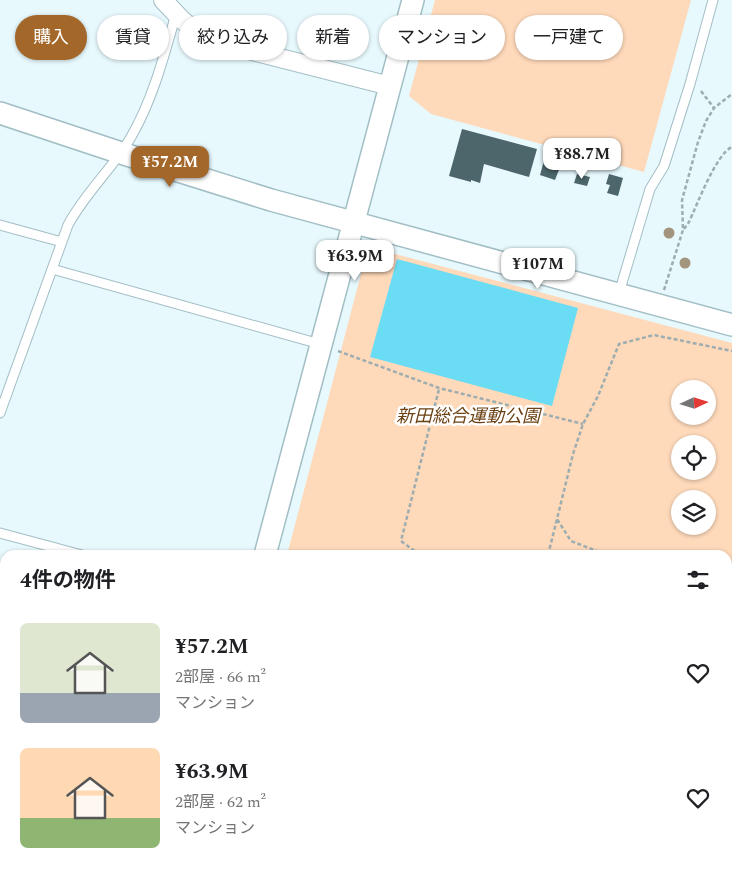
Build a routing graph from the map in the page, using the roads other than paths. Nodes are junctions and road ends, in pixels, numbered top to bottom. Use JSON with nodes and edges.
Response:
{"nodes":[{"id":1,"x":163,"y":0,"type":"edge"},
{"id":2,"x":413,"y":0,"type":"edge"},
{"id":3,"x":713,"y":0,"type":"edge"},
{"id":4,"x":176,"y":14,"type":"junction"},
{"id":5,"x":390,"y":86,"type":"junction"},
{"id":6,"x":0,"y":113,"type":"edge"},
{"id":7,"x":120,"y":154,"type":"junction"},
{"id":8,"x":353,"y":221,"type":"junction"},
{"id":9,"x":0,"y":225,"type":"edge"},
{"id":10,"x":62,"y":242,"type":"junction"},
{"id":11,"x":52,"y":270,"type":"junction"},
{"id":12,"x":619,"y":293,"type":"junction"},
{"id":13,"x":732,"y":325,"type":"edge"},
{"id":14,"x":320,"y":344,"type":"junction"},
{"id":15,"x":0,"y":413,"type":"edge"},
{"id":16,"x":0,"y":532,"type":"edge"},
{"id":17,"x":64,"y":550,"type":"edge"},
{"id":18,"x":266,"y":550,"type":"edge"}],
"edges":[{"from":1,"to":4,"type":"street"},
{"from":2,"to":5,"type":"street"},
{"from":3,"to":12,"type":"lane"},
{"from":4,"to":5,"type":"street"},
{"from":4,"to":7,"type":"lane"},
{"from":5,"to":8,"type":"street"},
{"from":6,"to":7,"type":"street"},
{"from":7,"to":8,"type":"street"},
{"from":7,"to":10,"type":"lane"},
{"from":8,"to":12,"type":"street"},
{"from":8,"to":14,"type":"street"},
{"from":9,"to":10,"type":"lane"},
{"from":10,"to":11,"type":"lane"},
{"from":11,"to":14,"type":"lane"},
{"from":11,"to":15,"type":"lane"},
{"from":12,"to":13,"type":"street"},
{"from":14,"to":18,"type":"street"},
{"from":16,"to":17,"type":"lane"}]}
